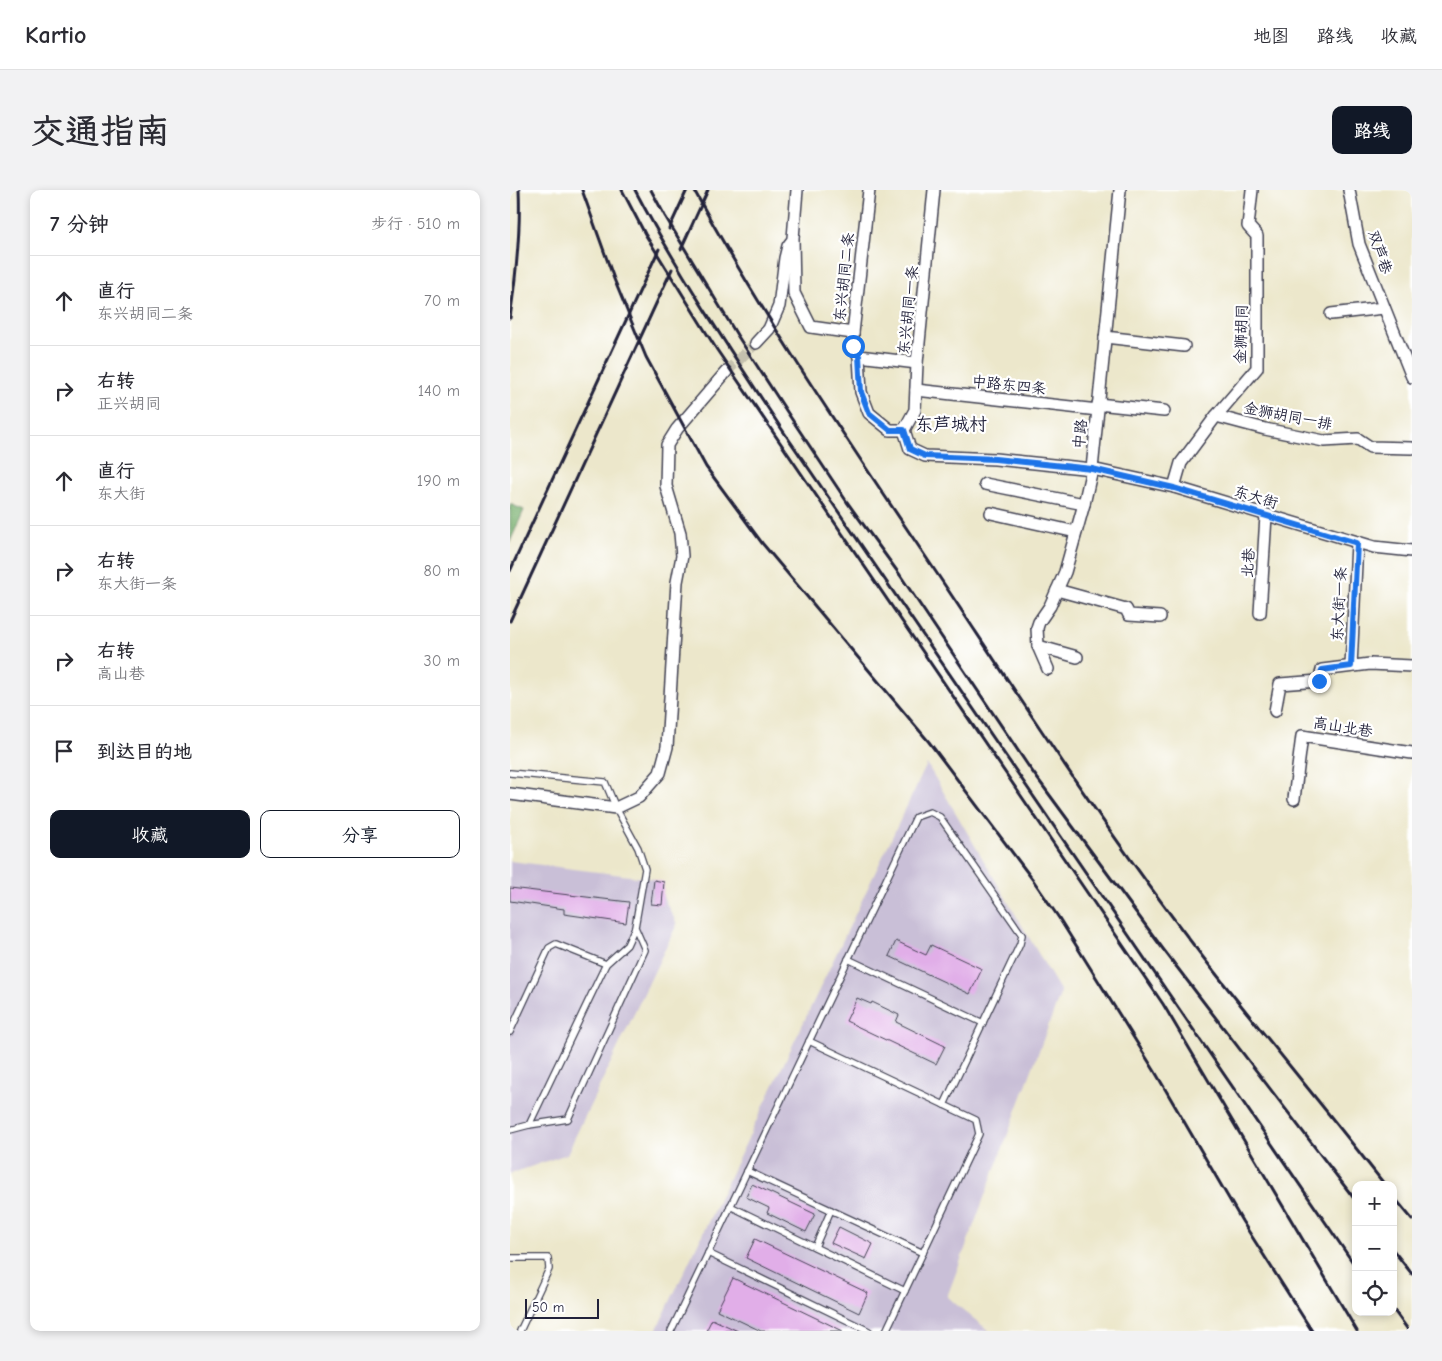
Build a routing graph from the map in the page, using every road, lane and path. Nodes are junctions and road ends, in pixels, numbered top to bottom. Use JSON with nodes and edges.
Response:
{"nodes":[{"id":1,"x":797,"y":190,"type":"edge"},
{"id":2,"x":869,"y":190,"type":"edge"},
{"id":3,"x":934,"y":190,"type":"edge"},
{"id":4,"x":1120,"y":190,"type":"edge"},
{"id":5,"x":1252,"y":190,"type":"edge"},
{"id":6,"x":1349,"y":190,"type":"edge"},
{"id":7,"x":793,"y":238,"type":"junction"},
{"id":8,"x":1384,"y":308,"type":"junction"},
{"id":9,"x":1331,"y":314,"type":"dead end"},
{"id":10,"x":853,"y":334,"type":"junction"},
{"id":11,"x":1105,"y":337,"type":"junction"},
{"id":12,"x":756,"y":343,"type":"tunnel mouth"},
{"id":13,"x":1184,"y":346,"type":"dead end"},
{"id":14,"x":859,"y":356,"type":"junction"},
{"id":15,"x":1408,"y":358,"type":"edge"},
{"id":16,"x":917,"y":364,"type":"junction"},
{"id":17,"x":726,"y":372,"type":"tunnel mouth"},
{"id":18,"x":1412,"y":377,"type":"edge"},
{"id":19,"x":916,"y":390,"type":"junction"},
{"id":20,"x":1098,"y":407,"type":"junction"},
{"id":21,"x":1164,"y":411,"type":"dead end"},
{"id":22,"x":1216,"y":416,"type":"junction"},
{"id":23,"x":904,"y":430,"type":"junction"},
{"id":24,"x":1412,"y":448,"type":"edge"},
{"id":25,"x":1092,"y":469,"type":"junction"},
{"id":26,"x":985,"y":484,"type":"dead end"},
{"id":27,"x":1174,"y":488,"type":"junction"},
{"id":28,"x":1084,"y":504,"type":"junction"},
{"id":29,"x":992,"y":513,"type":"dead end"},
{"id":30,"x":1266,"y":516,"type":"junction"},
{"id":31,"x":1076,"y":532,"type":"junction"},
{"id":32,"x":1357,"y":543,"type":"junction"},
{"id":33,"x":1412,"y":550,"type":"edge"},
{"id":34,"x":1057,"y":590,"type":"junction"},
{"id":35,"x":1260,"y":613,"type":"dead end"},
{"id":36,"x":1160,"y":616,"type":"dead end"},
{"id":37,"x":1038,"y":646,"type":"junction"},
{"id":38,"x":1077,"y":657,"type":"dead end"},
{"id":39,"x":1351,"y":666,"type":"junction"},
{"id":40,"x":1412,"y":666,"type":"edge"},
{"id":41,"x":1048,"y":669,"type":"dead end"},
{"id":42,"x":1275,"y":711,"type":"dead end"},
{"id":43,"x":1412,"y":753,"type":"edge"},
{"id":44,"x":510,"y":773,"type":"edge"},
{"id":45,"x":510,"y":794,"type":"edge"},
{"id":46,"x":1294,"y":799,"type":"dead end"},
{"id":47,"x":616,"y":808,"type":"junction"},
{"id":48,"x":635,"y":927,"type":"junction"},
{"id":49,"x":848,"y":960,"type":"junction"},
{"id":50,"x":606,"y":964,"type":"junction"},
{"id":51,"x":983,"y":1023,"type":"junction"},
{"id":52,"x":510,"y":1032,"type":"edge"},
{"id":53,"x":809,"y":1041,"type":"junction"},
{"id":54,"x":944,"y":1105,"type":"junction"},
{"id":55,"x":529,"y":1125,"type":"junction"},
{"id":56,"x":510,"y":1130,"type":"edge"},
{"id":57,"x":747,"y":1171,"type":"junction"},
{"id":58,"x":730,"y":1206,"type":"junction"},
{"id":59,"x":831,"y":1210,"type":"junction"},
{"id":60,"x":815,"y":1247,"type":"junction"},
{"id":61,"x":708,"y":1253,"type":"junction"},
{"id":62,"x":923,"y":1254,"type":"junction"},
{"id":63,"x":510,"y":1258,"type":"edge"},
{"id":64,"x":905,"y":1291,"type":"junction"},
{"id":65,"x":520,"y":1331,"type":"edge"},
{"id":66,"x":671,"y":1331,"type":"edge"},
{"id":67,"x":869,"y":1331,"type":"edge"},
{"id":68,"x":886,"y":1331,"type":"edge"}],
"edges":[{"from":1,"to":7,"type":"street"},
{"from":2,"to":10,"type":"street","name":"东兴胡同二条"},
{"from":3,"to":16,"type":"street","name":"东兴胡同一条"},
{"from":4,"to":11,"type":"street","name":"中路"},
{"from":5,"to":22,"type":"street","name":"金狮胡同"},
{"from":6,"to":8,"type":"street","name":"双芦巷"},
{"from":7,"to":10,"type":"street"},
{"from":7,"to":12,"type":"street"},
{"from":8,"to":9,"type":"street"},
{"from":8,"to":15,"type":"street","name":"双芦巷"},
{"from":10,"to":14,"type":"street","name":"东兴胡同二条"},
{"from":11,"to":13,"type":"street"},
{"from":11,"to":20,"type":"street","name":"中路"},
{"from":14,"to":16,"type":"street"},
{"from":14,"to":23,"type":"street","name":"东兴胡同二条"},
{"from":15,"to":18,"type":"street","name":"双芦巷"},
{"from":16,"to":19,"type":"street","name":"东兴胡同一条"},
{"from":17,"to":47,"type":"street"},
{"from":19,"to":20,"type":"street","name":"中路东四条"},
{"from":19,"to":23,"type":"street","name":"东兴胡同一条"},
{"from":20,"to":21,"type":"street","name":"中路东四条"},
{"from":20,"to":25,"type":"street","name":"中路"},
{"from":22,"to":24,"type":"street","name":"金狮胡同一排"},
{"from":22,"to":27,"type":"street","name":"金狮胡同"},
{"from":23,"to":25,"type":"street","name":"东大街"},
{"from":25,"to":27,"type":"street","name":"东大街"},
{"from":25,"to":28,"type":"street","name":"中路"},
{"from":26,"to":28,"type":"street"},
{"from":27,"to":30,"type":"street","name":"东大街"},
{"from":28,"to":31,"type":"street","name":"中路"},
{"from":29,"to":31,"type":"street"},
{"from":30,"to":32,"type":"street","name":"东大街"},
{"from":30,"to":35,"type":"street","name":"北巷"},
{"from":31,"to":34,"type":"street","name":"中路"},
{"from":32,"to":33,"type":"street","name":"东大街"},
{"from":32,"to":39,"type":"street","name":"东大街一条"},
{"from":34,"to":36,"type":"street"},
{"from":34,"to":37,"type":"street","name":"中路"},
{"from":37,"to":38,"type":"street"},
{"from":37,"to":41,"type":"street","name":"中路"},
{"from":39,"to":40,"type":"street"},
{"from":39,"to":42,"type":"street"},
{"from":43,"to":46,"type":"street","name":"高山北巷"},
{"from":44,"to":47,"type":"lane"},
{"from":45,"to":47,"type":"street"},
{"from":47,"to":48,"type":"lane"},
{"from":48,"to":50,"type":"lane"},
{"from":48,"to":55,"type":"lane"},
{"from":49,"to":51,"type":"lane"},
{"from":49,"to":51,"type":"lane"},
{"from":49,"to":53,"type":"lane"},
{"from":50,"to":52,"type":"lane"},
{"from":50,"to":55,"type":"lane"},
{"from":51,"to":54,"type":"lane"},
{"from":53,"to":54,"type":"lane"},
{"from":53,"to":57,"type":"lane"},
{"from":54,"to":62,"type":"lane"},
{"from":55,"to":56,"type":"lane"},
{"from":57,"to":58,"type":"lane"},
{"from":57,"to":59,"type":"lane"},
{"from":58,"to":60,"type":"lane"},
{"from":58,"to":61,"type":"lane"},
{"from":59,"to":60,"type":"lane"},
{"from":59,"to":62,"type":"lane"},
{"from":60,"to":64,"type":"lane"},
{"from":61,"to":66,"type":"lane"},
{"from":61,"to":67,"type":"lane"},
{"from":62,"to":64,"type":"lane"},
{"from":63,"to":65,"type":"lane"},
{"from":64,"to":68,"type":"lane"}]}
